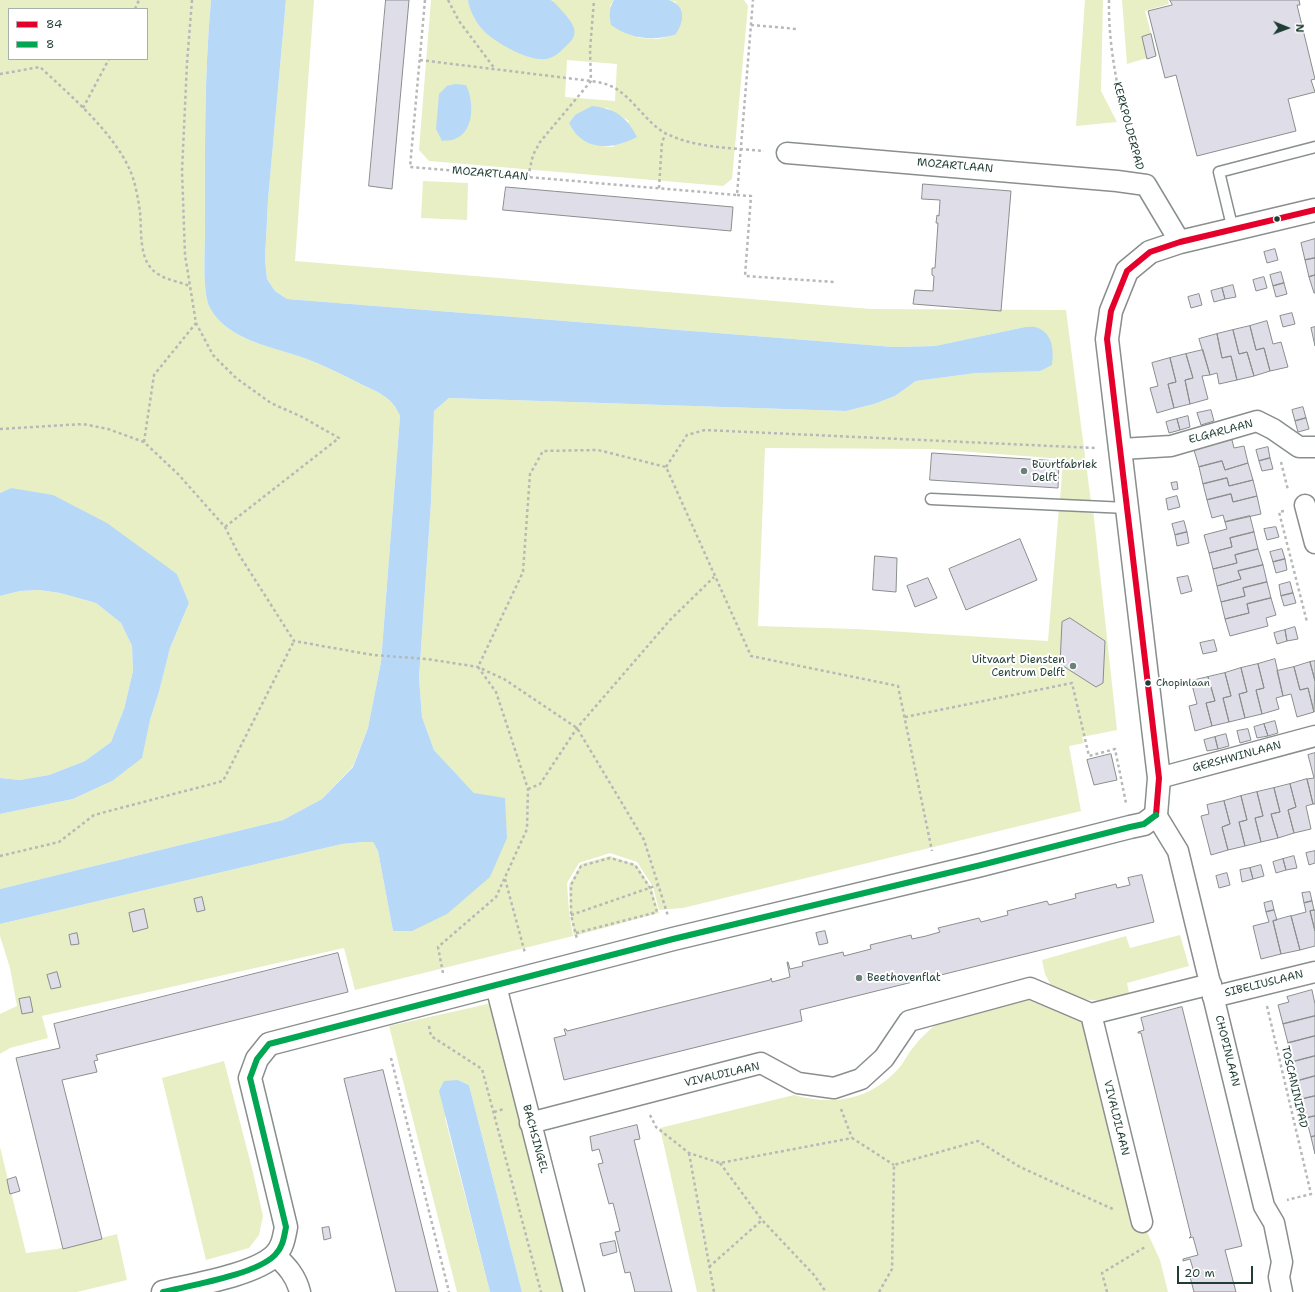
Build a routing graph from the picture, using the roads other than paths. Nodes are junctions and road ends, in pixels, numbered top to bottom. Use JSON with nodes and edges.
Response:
{"nodes":[{"id":1,"x":1315,"y":146,"type":"edge"},
{"id":2,"x":787,"y":153,"type":"dead end"},
{"id":3,"x":1315,"y":210,"type":"edge"},
{"id":4,"x":1233,"y":230,"type":"junction"},
{"id":5,"x":1180,"y":242,"type":"junction"},
{"id":6,"x":1315,"y":447,"type":"edge"},
{"id":7,"x":1121,"y":449,"type":"junction"},
{"id":8,"x":931,"y":499,"type":"dead end"},
{"id":9,"x":1305,"y":505,"type":"dead end"},
{"id":10,"x":1127,"y":508,"type":"junction"},
{"id":11,"x":1315,"y":543,"type":"edge"},
{"id":12,"x":1315,"y":736,"type":"edge"},
{"id":13,"x":1159,"y":778,"type":"junction"},
{"id":14,"x":1156,"y":814,"type":"junction"},
{"id":15,"x":1315,"y":972,"type":"edge"},
{"id":16,"x":496,"y":986,"type":"junction"},
{"id":17,"x":1212,"y":990,"type":"junction"},
{"id":18,"x":1091,"y":1014,"type":"junction"},
{"id":19,"x":530,"y":1123,"type":"junction"},
{"id":20,"x":1142,"y":1222,"type":"road end"},
{"id":21,"x":275,"y":1255,"type":"junction"},
{"id":22,"x":163,"y":1292,"type":"edge"},
{"id":23,"x":300,"y":1292,"type":"edge"},
{"id":24,"x":574,"y":1292,"type":"edge"},
{"id":25,"x":1282,"y":1292,"type":"edge"}],
"edges":[{"from":1,"to":4,"type":"lane"},
{"from":2,"to":5,"type":"street","name":"MOZARTLAAN"},
{"from":3,"to":4,"type":"street"},
{"from":4,"to":5,"type":"street"},
{"from":5,"to":7,"type":"street"},
{"from":6,"to":7,"type":"street","name":"ELGARLAAN"},
{"from":7,"to":10,"type":"street"},
{"from":8,"to":10,"type":"lane"},
{"from":9,"to":11,"type":"street"},
{"from":10,"to":13,"type":"street"},
{"from":12,"to":13,"type":"street","name":"GERSHWINLAAN"},
{"from":13,"to":14,"type":"street"},
{"from":14,"to":16,"type":"street"},
{"from":14,"to":17,"type":"street","name":"CHOPINLAAN"},
{"from":15,"to":17,"type":"street","name":"SIBELIUSLAAN"},
{"from":16,"to":19,"type":"street","name":"BACHSINGEL"},
{"from":16,"to":21,"type":"street"},
{"from":17,"to":18,"type":"street"},
{"from":17,"to":25,"type":"street","name":"CHOPINLAAN"},
{"from":18,"to":19,"type":"street","name":"VIVALDILAAN"},
{"from":18,"to":20,"type":"street","name":"VIVALDILAAN"},
{"from":19,"to":24,"type":"street","name":"BACHSINGEL"},
{"from":21,"to":22,"type":"street"},
{"from":21,"to":23,"type":"street"}]}
